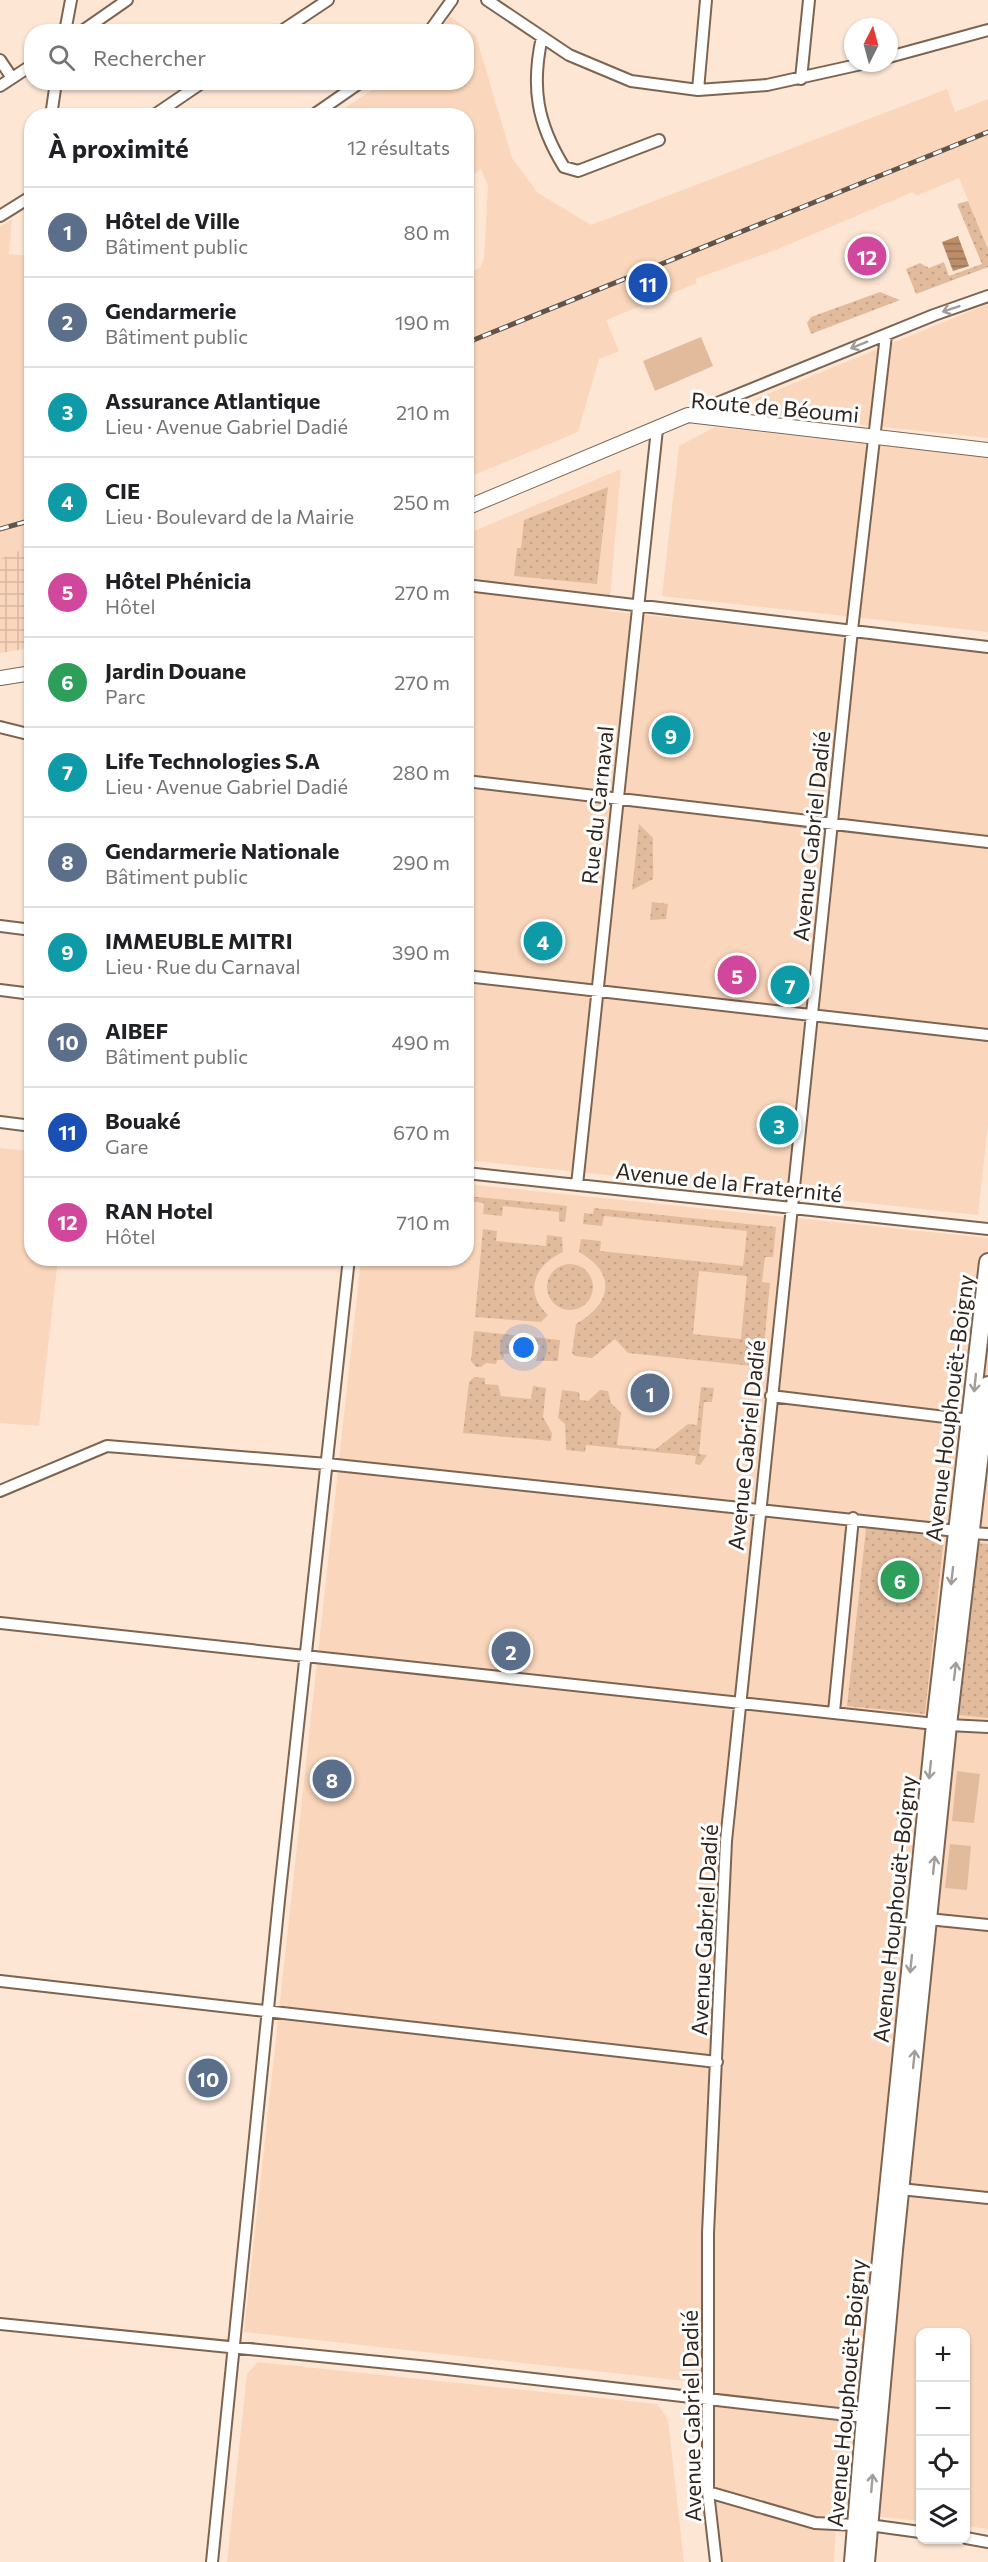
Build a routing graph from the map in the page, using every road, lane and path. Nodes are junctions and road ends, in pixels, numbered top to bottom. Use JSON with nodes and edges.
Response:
{"nodes":[{"id":1,"x":71,"y":0,"type":"edge"},
{"id":2,"x":127,"y":0,"type":"edge"},
{"id":3,"x":328,"y":0,"type":"edge"},
{"id":4,"x":452,"y":0,"type":"edge"},
{"id":5,"x":706,"y":0,"type":"edge"},
{"id":6,"x":809,"y":0,"type":"edge"},
{"id":7,"x":495,"y":2,"type":"edge"},
{"id":8,"x":66,"y":24,"type":"edge"},
{"id":9,"x":92,"y":24,"type":"edge"},
{"id":10,"x":292,"y":24,"type":"edge"},
{"id":11,"x":435,"y":24,"type":"edge"},
{"id":12,"x":988,"y":30,"type":"edge"},
{"id":13,"x":542,"y":37,"type":"junction"},
{"id":14,"x":898,"y":55,"type":"edge"},
{"id":15,"x":0,"y":60,"type":"edge"},
{"id":16,"x":844,"y":68,"type":"edge"},
{"id":17,"x":24,"y":70,"type":"edge"},
{"id":18,"x":12,"y":78,"type":"junction"},
{"id":19,"x":801,"y":79,"type":"junction"},
{"id":20,"x":0,"y":86,"type":"edge"},
{"id":21,"x":55,"y":90,"type":"edge"},
{"id":22,"x":191,"y":90,"type":"edge"},
{"id":23,"x":349,"y":90,"type":"edge"},
{"id":24,"x":698,"y":90,"type":"junction"},
{"id":25,"x":52,"y":108,"type":"edge"},
{"id":26,"x":165,"y":108,"type":"edge"},
{"id":27,"x":324,"y":108,"type":"edge"},
{"id":28,"x":659,"y":140,"type":"dead end"},
{"id":29,"x":24,"y":201,"type":"edge"},
{"id":30,"x":0,"y":216,"type":"edge"},
{"id":31,"x":988,"y":296,"type":"edge"},
{"id":32,"x":886,"y":335,"type":"junction"},
{"id":33,"x":688,"y":416,"type":"junction"},
{"id":34,"x":657,"y":429,"type":"junction"},
{"id":35,"x":874,"y":437,"type":"junction"},
{"id":36,"x":988,"y":450,"type":"edge"},
{"id":37,"x":474,"y":505,"type":"edge"},
{"id":38,"x":474,"y":586,"type":"edge"},
{"id":39,"x":638,"y":604,"type":"junction"},
{"id":40,"x":852,"y":630,"type":"junction"},
{"id":41,"x":988,"y":647,"type":"edge"},
{"id":42,"x":24,"y":674,"type":"edge"},
{"id":43,"x":0,"y":678,"type":"edge"},
{"id":44,"x":0,"y":727,"type":"edge"},
{"id":45,"x":24,"y":733,"type":"edge"},
{"id":46,"x":474,"y":783,"type":"edge"},
{"id":47,"x":617,"y":800,"type":"junction"},
{"id":48,"x":832,"y":824,"type":"junction"},
{"id":49,"x":988,"y":842,"type":"edge"},
{"id":50,"x":0,"y":926,"type":"edge"},
{"id":51,"x":24,"y":929,"type":"edge"},
{"id":52,"x":474,"y":977,"type":"edge"},
{"id":53,"x":0,"y":990,"type":"edge"},
{"id":54,"x":598,"y":992,"type":"junction"},
{"id":55,"x":24,"y":993,"type":"edge"},
{"id":56,"x":812,"y":1016,"type":"junction"},
{"id":57,"x":988,"y":1035,"type":"edge"},
{"id":58,"x":0,"y":1122,"type":"edge"},
{"id":59,"x":24,"y":1125,"type":"edge"},
{"id":60,"x":474,"y":1174,"type":"edge"},
{"id":61,"x":577,"y":1185,"type":"junction"},
{"id":62,"x":791,"y":1208,"type":"junction"},
{"id":63,"x":988,"y":1229,"type":"edge"},
{"id":64,"x":988,"y":1262,"type":"edge"},
{"id":65,"x":348,"y":1266,"type":"edge"},
{"id":66,"x":988,"y":1386,"type":"edge"},
{"id":67,"x":771,"y":1396,"type":"junction"},
{"id":68,"x":981,"y":1421,"type":"edge"},
{"id":69,"x":327,"y":1464,"type":"junction"},
{"id":70,"x":0,"y":1491,"type":"edge"},
{"id":71,"x":759,"y":1509,"type":"junction"},
{"id":72,"x":853,"y":1518,"type":"junction"},
{"id":73,"x":972,"y":1533,"type":"edge"},
{"id":74,"x":0,"y":1623,"type":"edge"},
{"id":75,"x":306,"y":1655,"type":"junction"},
{"id":76,"x":740,"y":1701,"type":"junction"},
{"id":77,"x":834,"y":1712,"type":"junction"},
{"id":78,"x":942,"y":1725,"type":"junction"},
{"id":79,"x":988,"y":1727,"type":"edge"},
{"id":80,"x":928,"y":1919,"type":"junction"},
{"id":81,"x":988,"y":1925,"type":"edge"},
{"id":82,"x":0,"y":1981,"type":"edge"},
{"id":83,"x":270,"y":2011,"type":"junction"},
{"id":84,"x":717,"y":2062,"type":"junction"},
{"id":85,"x":900,"y":2189,"type":"junction"},
{"id":86,"x":988,"y":2198,"type":"edge"},
{"id":87,"x":0,"y":2324,"type":"edge"},
{"id":88,"x":234,"y":2348,"type":"junction"},
{"id":89,"x":708,"y":2400,"type":"junction"},
{"id":90,"x":865,"y":2417,"type":"junction"},
{"id":91,"x":708,"y":2492,"type":"junction"},
{"id":92,"x":862,"y":2525,"type":"junction"},
{"id":93,"x":916,"y":2531,"type":"edge"},
{"id":94,"x":970,"y":2539,"type":"edge"},
{"id":95,"x":988,"y":2541,"type":"edge"},
{"id":96,"x":212,"y":2562,"type":"edge"},
{"id":97,"x":716,"y":2562,"type":"edge"},
{"id":98,"x":853,"y":2562,"type":"edge"},
{"id":99,"x":866,"y":2562,"type":"edge"}],
"edges":[{"from":1,"to":8,"type":"street"},
{"from":2,"to":9,"type":"street"},
{"from":3,"to":10,"type":"street"},
{"from":4,"to":11,"type":"street"},
{"from":5,"to":24,"type":"street"},
{"from":6,"to":19,"type":"street"},
{"from":7,"to":13,"type":"street"},
{"from":12,"to":14,"type":"street"},
{"from":13,"to":24,"type":"street"},
{"from":13,"to":28,"type":"street"},
{"from":15,"to":18,"type":"street"},
{"from":16,"to":19,"type":"street"},
{"from":17,"to":18,"type":"street"},
{"from":18,"to":20,"type":"street"},
{"from":19,"to":24,"type":"street"},
{"from":21,"to":25,"type":"street"},
{"from":22,"to":26,"type":"street"},
{"from":23,"to":27,"type":"street"},
{"from":29,"to":30,"type":"street"},
{"from":31,"to":32,"type":"street","one_way":true},
{"from":32,"to":33,"type":"street","one_way":true},
{"from":32,"to":35,"type":"street","name":"Avenue Gabriel Dadié"},
{"from":33,"to":34,"type":"main road","name":"Route de Béoumi"},
{"from":33,"to":35,"type":"main road","name":"Route de Béoumi"},
{"from":34,"to":37,"type":"main road","name":"Route de Béoumi"},
{"from":34,"to":39,"type":"street","name":"Rue du Carnaval"},
{"from":35,"to":36,"type":"main road","name":"Route de Béoumi"},
{"from":35,"to":40,"type":"street","name":"Avenue Gabriel Dadié"},
{"from":38,"to":39,"type":"street"},
{"from":39,"to":40,"type":"street"},
{"from":39,"to":47,"type":"street","name":"Rue du Carnaval"},
{"from":40,"to":41,"type":"street"},
{"from":40,"to":48,"type":"street","name":"Avenue Gabriel Dadié"},
{"from":42,"to":43,"type":"main road"},
{"from":44,"to":45,"type":"street"},
{"from":46,"to":47,"type":"street"},
{"from":47,"to":48,"type":"street"},
{"from":47,"to":54,"type":"street","name":"Rue du Carnaval"},
{"from":48,"to":49,"type":"street"},
{"from":48,"to":56,"type":"street","name":"Avenue Gabriel Dadié"},
{"from":50,"to":51,"type":"street"},
{"from":52,"to":54,"type":"street"},
{"from":53,"to":55,"type":"street"},
{"from":54,"to":56,"type":"street"},
{"from":54,"to":61,"type":"street","name":"Rue du Carnaval"},
{"from":56,"to":57,"type":"street"},
{"from":56,"to":62,"type":"street","name":"Avenue Gabriel Dadié"},
{"from":58,"to":59,"type":"street"},
{"from":60,"to":61,"type":"street","name":"Avenue de la Fraternité"},
{"from":61,"to":62,"type":"street","name":"Avenue de la Fraternité"},
{"from":62,"to":63,"type":"street","name":"Avenue de la Fraternité"},
{"from":62,"to":67,"type":"street","name":"Avenue Gabriel Dadié"},
{"from":64,"to":68,"type":"highway","name":"Avenue Houphouët-Boigny","one_way":true},
{"from":65,"to":69,"type":"street"},
{"from":66,"to":68,"type":"highway","name":"Avenue Houphouët-Boigny"},
{"from":67,"to":68,"type":"street"},
{"from":67,"to":71,"type":"street","name":"Avenue Gabriel Dadié"},
{"from":68,"to":73,"type":"highway","name":"Avenue Houphouët-Boigny"},
{"from":69,"to":70,"type":"street"},
{"from":69,"to":71,"type":"street"},
{"from":69,"to":75,"type":"street"},
{"from":71,"to":72,"type":"street"},
{"from":71,"to":76,"type":"street","name":"Avenue Gabriel Dadié"},
{"from":72,"to":73,"type":"street"},
{"from":72,"to":77,"type":"street"},
{"from":73,"to":78,"type":"highway","name":"Avenue Houphouët-Boigny"},
{"from":74,"to":75,"type":"street"},
{"from":75,"to":76,"type":"street"},
{"from":75,"to":83,"type":"street"},
{"from":76,"to":77,"type":"street"},
{"from":76,"to":84,"type":"street","name":"Avenue Gabriel Dadié"},
{"from":77,"to":78,"type":"street"},
{"from":78,"to":79,"type":"street"},
{"from":80,"to":78,"type":"highway","name":"Avenue Houphouët-Boigny","one_way":true},
{"from":78,"to":90,"type":"highway","name":"Avenue Houphouët-Boigny","one_way":true},
{"from":80,"to":81,"type":"street"},
{"from":85,"to":80,"type":"highway","name":"Avenue Houphouët-Boigny","one_way":true},
{"from":82,"to":83,"type":"street"},
{"from":83,"to":84,"type":"street"},
{"from":83,"to":88,"type":"street"},
{"from":84,"to":89,"type":"street","name":"Avenue Gabriel Dadié"},
{"from":85,"to":86,"type":"street"},
{"from":92,"to":85,"type":"highway","name":"Avenue Houphouët-Boigny","one_way":true},
{"from":87,"to":88,"type":"street"},
{"from":88,"to":89,"type":"street"},
{"from":88,"to":96,"type":"street"},
{"from":89,"to":90,"type":"street"},
{"from":89,"to":91,"type":"street","name":"Avenue Gabriel Dadié"},
{"from":90,"to":92,"type":"highway","name":"Avenue Houphouët-Boigny"},
{"from":91,"to":92,"type":"street"},
{"from":91,"to":97,"type":"street","name":"Avenue Gabriel Dadié"},
{"from":92,"to":93,"type":"street"},
{"from":92,"to":98,"type":"highway","name":"Avenue Houphouët-Boigny"},
{"from":92,"to":99,"type":"highway","name":"Avenue Houphouët-Boigny"},
{"from":94,"to":95,"type":"street"}]}
